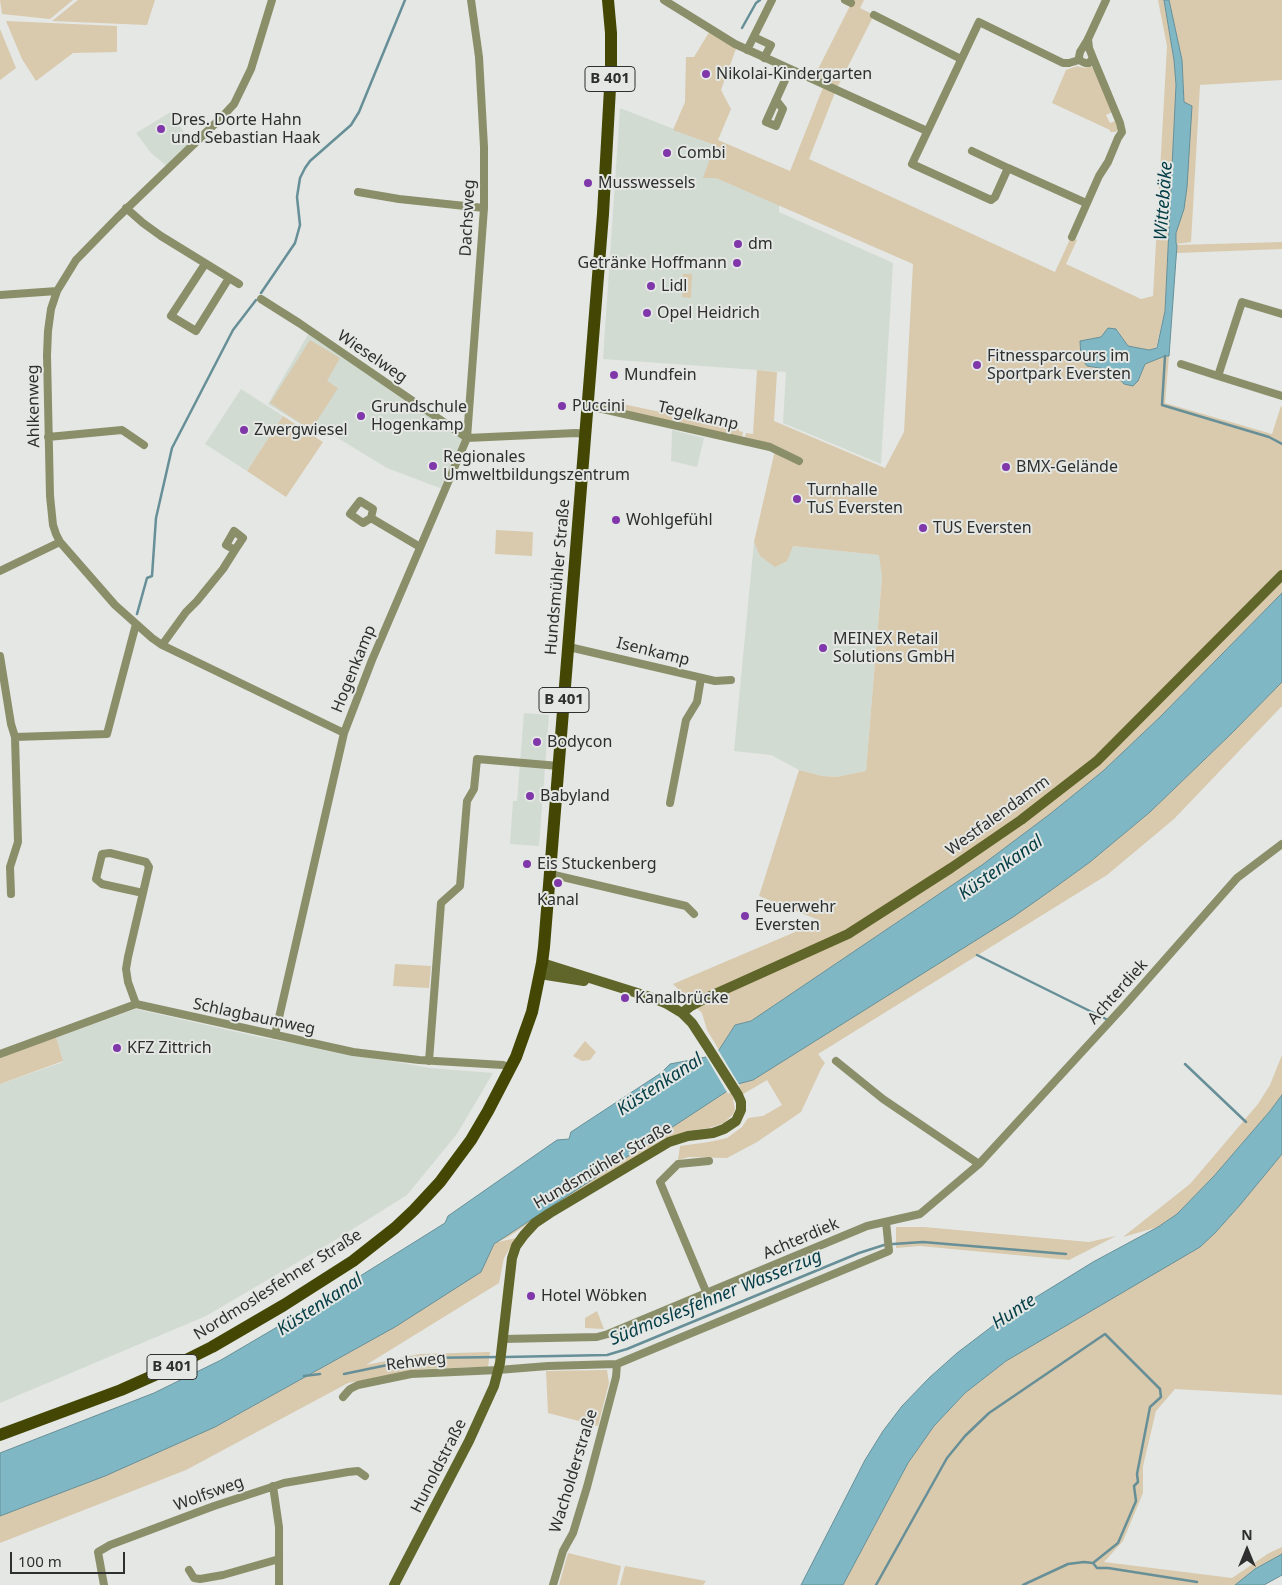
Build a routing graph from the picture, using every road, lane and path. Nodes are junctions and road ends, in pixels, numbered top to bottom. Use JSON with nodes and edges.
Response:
{"nodes":[{"id":1,"x":272,"y":0,"type":"edge"},
{"id":2,"x":471,"y":0,"type":"edge"},
{"id":3,"x":608,"y":0,"type":"edge"},
{"id":4,"x":772,"y":0,"type":"edge"},
{"id":5,"x":1106,"y":0,"type":"edge"},
{"id":6,"x":667,"y":1,"type":"edge"},
{"id":7,"x":874,"y":15,"type":"dead end"},
{"id":8,"x":754,"y":37,"type":"junction"},
{"id":9,"x":1088,"y":39,"type":"junction"},
{"id":10,"x":747,"y":50,"type":"junction"},
{"id":11,"x":764,"y":58,"type":"junction"},
{"id":12,"x":1093,"y":58,"type":"junction"},
{"id":13,"x":961,"y":60,"type":"junction"},
{"id":14,"x":1079,"y":60,"type":"junction"},
{"id":15,"x":790,"y":69,"type":"junction"},
{"id":16,"x":776,"y":100,"type":"dead end"},
{"id":17,"x":927,"y":131,"type":"junction"},
{"id":18,"x":972,"y":151,"type":"dead end"},
{"id":19,"x":1008,"y":168,"type":"junction"},
{"id":20,"x":358,"y":192,"type":"dead end"},
{"id":21,"x":1086,"y":204,"type":"junction"},
{"id":22,"x":126,"y":208,"type":"junction"},
{"id":23,"x":484,"y":208,"type":"junction"},
{"id":24,"x":1072,"y":237,"type":"dead end"},
{"id":25,"x":205,"y":264,"type":"junction"},
{"id":26,"x":229,"y":278,"type":"junction"},
{"id":27,"x":239,"y":284,"type":"dead end"},
{"id":28,"x":57,"y":291,"type":"junction"},
{"id":29,"x":0,"y":295,"type":"edge"},
{"id":30,"x":261,"y":299,"type":"dead end"},
{"id":31,"x":1282,"y":314,"type":"edge"},
{"id":32,"x":1182,"y":364,"type":"dead end"},
{"id":33,"x":1218,"y":376,"type":"junction"},
{"id":34,"x":1282,"y":396,"type":"edge"},
{"id":35,"x":588,"y":408,"type":"junction"},
{"id":36,"x":585,"y":434,"type":"junction"},
{"id":37,"x":48,"y":437,"type":"junction"},
{"id":38,"x":467,"y":438,"type":"junction"},
{"id":39,"x":144,"y":445,"type":"dead end"},
{"id":40,"x":799,"y":460,"type":"dead end"},
{"id":41,"x":371,"y":518,"type":"dead end"},
{"id":42,"x":60,"y":542,"type":"junction"},
{"id":43,"x":420,"y":546,"type":"junction"},
{"id":44,"x":235,"y":550,"type":"dead end"},
{"id":45,"x":0,"y":571,"type":"edge"},
{"id":46,"x":1282,"y":575,"type":"edge"},
{"id":47,"x":136,"y":624,"type":"junction"},
{"id":48,"x":162,"y":645,"type":"junction"},
{"id":49,"x":569,"y":647,"type":"junction"},
{"id":50,"x":0,"y":656,"type":"edge"},
{"id":51,"x":701,"y":678,"type":"junction"},
{"id":52,"x":731,"y":680,"type":"dead end"},
{"id":53,"x":344,"y":733,"type":"junction"},
{"id":54,"x":15,"y":737,"type":"junction"},
{"id":55,"x":559,"y":766,"type":"junction"},
{"id":56,"x":670,"y":803,"type":"dead end"},
{"id":57,"x":1282,"y":844,"type":"edge"},
{"id":58,"x":550,"y":874,"type":"junction"},
{"id":59,"x":11,"y":894,"type":"dead end"},
{"id":60,"x":143,"y":894,"type":"junction"},
{"id":61,"x":694,"y":914,"type":"dead end"},
{"id":62,"x":541,"y":968,"type":"junction"},
{"id":63,"x":136,"y":1004,"type":"junction"},
{"id":64,"x":682,"y":1013,"type":"junction"},
{"id":65,"x":275,"y":1035,"type":"junction"},
{"id":66,"x":0,"y":1054,"type":"edge"},
{"id":67,"x":429,"y":1061,"type":"junction"},
{"id":68,"x":836,"y":1061,"type":"dead end"},
{"id":69,"x":511,"y":1068,"type":"junction"},
{"id":70,"x":709,"y":1161,"type":"dead end"},
{"id":71,"x":979,"y":1164,"type":"junction"},
{"id":72,"x":886,"y":1222,"type":"junction"},
{"id":73,"x":707,"y":1294,"type":"junction"},
{"id":74,"x":500,"y":1356,"type":"junction"},
{"id":75,"x":617,"y":1364,"type":"junction"},
{"id":76,"x":343,"y":1398,"type":"dead end"},
{"id":77,"x":0,"y":1435,"type":"edge"},
{"id":78,"x":365,"y":1476,"type":"dead end"},
{"id":79,"x":273,"y":1486,"type":"junction"},
{"id":80,"x":279,"y":1559,"type":"junction"},
{"id":81,"x":189,"y":1570,"type":"dead end"},
{"id":82,"x":104,"y":1585,"type":"edge"},
{"id":83,"x":279,"y":1585,"type":"edge"},
{"id":84,"x":394,"y":1585,"type":"edge"},
{"id":85,"x":553,"y":1585,"type":"edge"}],
"edges":[{"from":1,"to":22,"type":"street","name":"Ahlkenweg"},
{"from":2,"to":23,"type":"street","name":"Dachsweg"},
{"from":3,"to":35,"type":"main road","name":"Hundsmühler Straße","number":"B 401"},
{"from":4,"to":8,"type":"street"},
{"from":5,"to":9,"type":"street"},
{"from":6,"to":10,"type":"street"},
{"from":7,"to":13,"type":"street"},
{"from":8,"to":10,"type":"street"},
{"from":8,"to":11,"type":"street"},
{"from":9,"to":12,"type":"street"},
{"from":9,"to":14,"type":"street"},
{"from":10,"to":11,"type":"street"},
{"from":11,"to":15,"type":"street"},
{"from":12,"to":14,"type":"street"},
{"from":12,"to":21,"type":"street"},
{"from":13,"to":14,"type":"street"},
{"from":13,"to":17,"type":"street"},
{"from":15,"to":16,"type":"street"},
{"from":15,"to":17,"type":"street"},
{"from":17,"to":19,"type":"street"},
{"from":18,"to":19,"type":"street"},
{"from":19,"to":21,"type":"street"},
{"from":20,"to":23,"type":"street"},
{"from":21,"to":24,"type":"street"},
{"from":22,"to":25,"type":"street"},
{"from":22,"to":28,"type":"street","name":"Ahlkenweg"},
{"from":23,"to":38,"type":"street","name":"Dachsweg"},
{"from":25,"to":26,"type":"street"},
{"from":25,"to":26,"type":"street"},
{"from":26,"to":27,"type":"street"},
{"from":28,"to":29,"type":"street"},
{"from":28,"to":37,"type":"street","name":"Ahlkenweg"},
{"from":30,"to":38,"type":"street","name":"Wieselweg"},
{"from":31,"to":33,"type":"street"},
{"from":32,"to":33,"type":"street"},
{"from":33,"to":34,"type":"street"},
{"from":35,"to":36,"type":"main road","name":"Hundsmühler Straße","number":"B 401"},
{"from":35,"to":40,"type":"street","name":"Tegelkamp"},
{"from":36,"to":38,"type":"street"},
{"from":36,"to":49,"type":"main road","name":"Hundsmühler Straße","number":"B 401"},
{"from":37,"to":39,"type":"street"},
{"from":37,"to":42,"type":"street","name":"Ahlkenweg"},
{"from":38,"to":43,"type":"street","name":"Hogenkamp"},
{"from":41,"to":43,"type":"street"},
{"from":42,"to":45,"type":"street"},
{"from":42,"to":47,"type":"street","name":"Ahlkenweg"},
{"from":43,"to":53,"type":"street","name":"Hogenkamp"},
{"from":44,"to":48,"type":"street"},
{"from":46,"to":64,"type":"street","name":"Westfalendamm"},
{"from":47,"to":48,"type":"street","name":"Ahlkenweg"},
{"from":47,"to":54,"type":"street"},
{"from":48,"to":53,"type":"street","name":"Ahlkenweg"},
{"from":49,"to":51,"type":"street","name":"Isenkamp"},
{"from":49,"to":55,"type":"main road","name":"Hundsmühler Straße","number":"B 401"},
{"from":50,"to":54,"type":"street"},
{"from":51,"to":52,"type":"street","name":"Isenkamp"},
{"from":51,"to":56,"type":"street"},
{"from":53,"to":65,"type":"street","name":"Hogenkamp"},
{"from":54,"to":59,"type":"street"},
{"from":55,"to":58,"type":"main road","name":"Hundsmühler Straße","number":"B 401"},
{"from":55,"to":67,"type":"street"},
{"from":57,"to":71,"type":"street","name":"Achterdiek"},
{"from":58,"to":61,"type":"street"},
{"from":58,"to":62,"type":"main road","name":"Hundsmühler Straße","number":"B 401"},
{"from":60,"to":60,"type":"street"},
{"from":60,"to":63,"type":"street"},
{"from":62,"to":64,"type":"street","name":"Hundsmühler Straße"},
{"from":62,"to":69,"type":"main road","name":"Nordmoslesfehner Straße","number":"B 401"},
{"from":63,"to":65,"type":"street","name":"Schlagbaumweg"},
{"from":63,"to":66,"type":"street"},
{"from":64,"to":74,"type":"street","name":"Hundsmühler Straße"},
{"from":65,"to":67,"type":"street","name":"Schlagbaumweg"},
{"from":67,"to":69,"type":"street","name":"Schlagbaumweg"},
{"from":68,"to":71,"type":"street"},
{"from":69,"to":77,"type":"main road","name":"Nordmoslesfehner Straße","number":"B 401"},
{"from":70,"to":73,"type":"street"},
{"from":71,"to":72,"type":"street","name":"Achterdiek"},
{"from":72,"to":73,"type":"street","name":"Achterdiek"},
{"from":72,"to":75,"type":"street"},
{"from":73,"to":74,"type":"street","name":"Achterdiek"},
{"from":74,"to":75,"type":"street"},
{"from":74,"to":76,"type":"street","name":"Rehweg"},
{"from":74,"to":84,"type":"street","name":"Hunoldstraße"},
{"from":75,"to":85,"type":"street","name":"Wacholderstraße"},
{"from":78,"to":79,"type":"street","name":"Wolfsweg"},
{"from":79,"to":80,"type":"street"},
{"from":79,"to":82,"type":"street","name":"Wolfsweg"},
{"from":80,"to":81,"type":"street"},
{"from":80,"to":83,"type":"street"}]}
